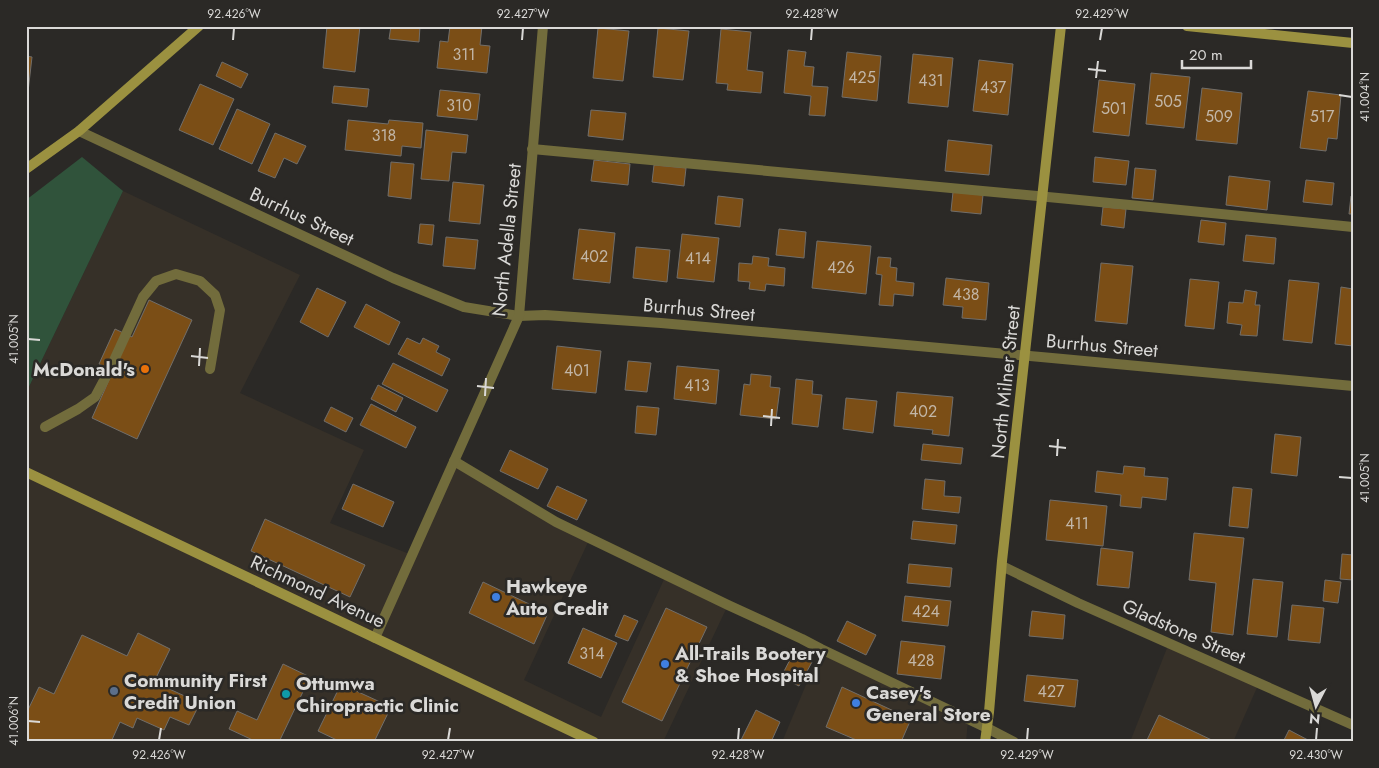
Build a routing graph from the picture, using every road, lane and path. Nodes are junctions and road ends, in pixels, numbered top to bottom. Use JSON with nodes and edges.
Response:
{"nodes":[{"id":1,"x":199,"y":26,"type":"edge"},
{"id":2,"x":543,"y":26,"type":"edge"},
{"id":3,"x":1061,"y":26,"type":"edge"},
{"id":4,"x":1186,"y":26,"type":"edge"},
{"id":5,"x":1353,"y":43,"type":"edge"},
{"id":6,"x":79,"y":131,"type":"junction"},
{"id":7,"x":532,"y":149,"type":"junction"},
{"id":8,"x":26,"y":170,"type":"edge"},
{"id":9,"x":1042,"y":196,"type":"junction"},
{"id":10,"x":1353,"y":227,"type":"edge"},
{"id":11,"x":519,"y":316,"type":"junction"},
{"id":12,"x":1026,"y":355,"type":"junction"},
{"id":13,"x":210,"y":369,"type":"dead end"},
{"id":14,"x":1353,"y":386,"type":"edge"},
{"id":15,"x":45,"y":427,"type":"dead end"},
{"id":16,"x":454,"y":461,"type":"junction"},
{"id":17,"x":26,"y":472,"type":"edge"},
{"id":18,"x":1002,"y":566,"type":"junction"},
{"id":19,"x":375,"y":638,"type":"junction"},
{"id":20,"x":1353,"y":725,"type":"edge"},
{"id":21,"x":987,"y":728,"type":"junction"},
{"id":22,"x":594,"y":742,"type":"edge"},
{"id":23,"x":985,"y":742,"type":"edge"},
{"id":24,"x":1014,"y":742,"type":"edge"}],
"edges":[{"from":1,"to":6,"type":"main road"},
{"from":2,"to":7,"type":"street","name":"North Adella Street"},
{"from":3,"to":9,"type":"main road","name":"North Milner Street"},
{"from":4,"to":5,"type":"main road"},
{"from":6,"to":8,"type":"main road"},
{"from":6,"to":11,"type":"street","name":"Burrhus Street"},
{"from":7,"to":9,"type":"street"},
{"from":7,"to":11,"type":"street","name":"North Adella Street"},
{"from":9,"to":10,"type":"street"},
{"from":9,"to":12,"type":"main road","name":"North Milner Street"},
{"from":11,"to":12,"type":"street","name":"Burrhus Street"},
{"from":11,"to":16,"type":"street","name":"North Adella Street"},
{"from":12,"to":14,"type":"street","name":"Burrhus Street"},
{"from":12,"to":18,"type":"main road","name":"North Milner Street"},
{"from":13,"to":15,"type":"street"},
{"from":16,"to":19,"type":"street","name":"North Adella Street"},
{"from":16,"to":21,"type":"street"},
{"from":17,"to":19,"type":"main road","name":"Richmond Avenue"},
{"from":18,"to":20,"type":"street","name":"Gladstone Street"},
{"from":18,"to":21,"type":"main road","name":"North Milner Street"},
{"from":19,"to":22,"type":"main road","name":"Richmond Avenue"},
{"from":21,"to":23,"type":"main road","name":"North Milner Street"},
{"from":21,"to":24,"type":"street"}]}
